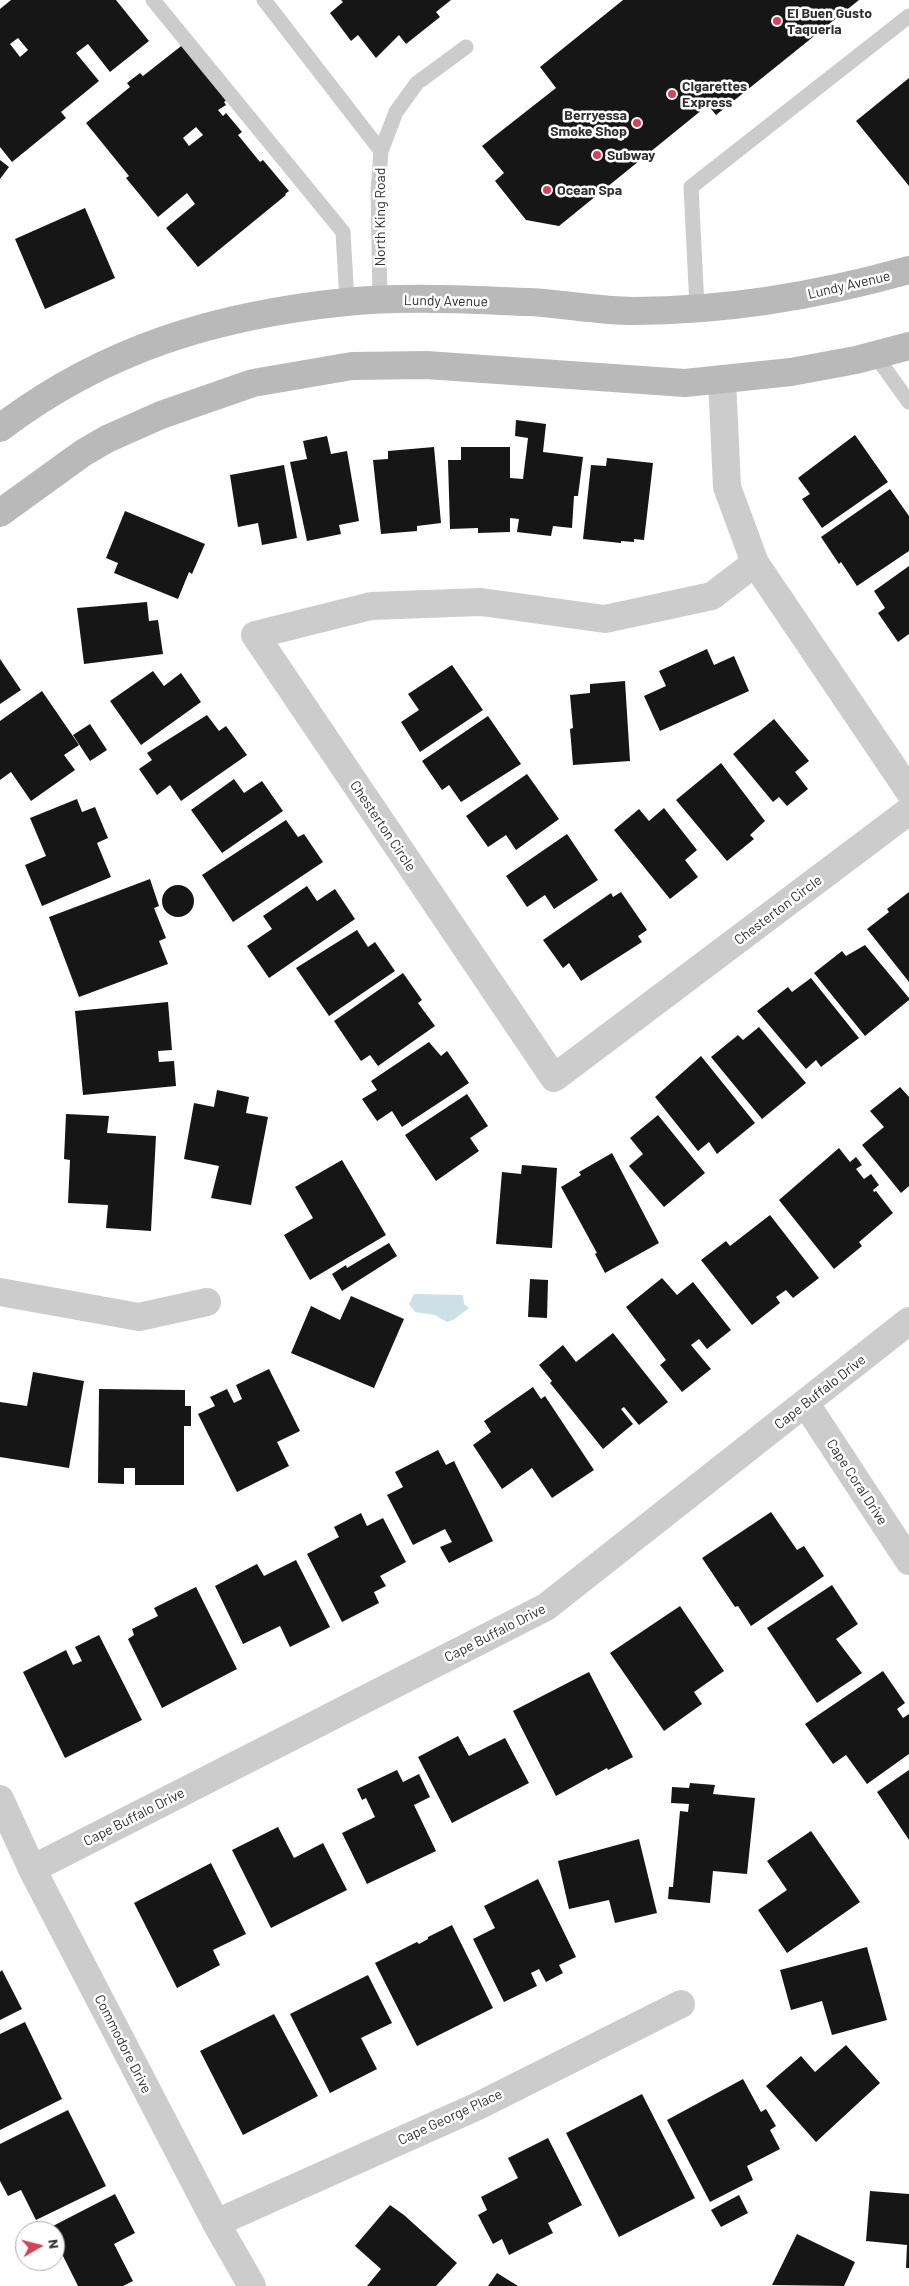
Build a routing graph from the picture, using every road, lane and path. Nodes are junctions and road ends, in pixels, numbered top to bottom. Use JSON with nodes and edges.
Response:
{"nodes":[{"id":1,"x":153,"y":0,"type":"edge"},
{"id":2,"x":264,"y":0,"type":"edge"},
{"id":3,"x":909,"y":16,"type":"edge"},
{"id":4,"x":466,"y":47,"type":"dead end"},
{"id":5,"x":381,"y":151,"type":"junction"},
{"id":6,"x":909,"y":270,"type":"edge"},
{"id":7,"x":380,"y":301,"type":"junction"},
{"id":8,"x":348,"y":302,"type":"junction"},
{"id":9,"x":697,"y":307,"type":"junction"},
{"id":10,"x":909,"y":346,"type":"edge"},
{"id":11,"x":875,"y":356,"type":"junction"},
{"id":12,"x":722,"y":379,"type":"junction"},
{"id":13,"x":909,"y":402,"type":"edge"},
{"id":14,"x":3,"y":426,"type":"edge"},
{"id":15,"x":0,"y":513,"type":"edge"},
{"id":16,"x":755,"y":563,"type":"junction"},
{"id":17,"x":909,"y":791,"type":"edge"},
{"id":18,"x":909,"y":811,"type":"edge"},
{"id":19,"x":0,"y":1292,"type":"edge"},
{"id":20,"x":207,"y":1302,"type":"dead end"},
{"id":21,"x":909,"y":1321,"type":"edge"},
{"id":22,"x":806,"y":1404,"type":"junction"},
{"id":23,"x":909,"y":1561,"type":"edge"},
{"id":24,"x":0,"y":1799,"type":"edge"},
{"id":25,"x":32,"y":1869,"type":"junction"},
{"id":26,"x":681,"y":2004,"type":"dead end"},
{"id":27,"x":216,"y":2223,"type":"junction"},
{"id":28,"x":252,"y":2286,"type":"edge"}],
"edges":[{"from":1,"to":8,"type":"lane"},
{"from":2,"to":5,"type":"lane"},
{"from":3,"to":9,"type":"lane"},
{"from":4,"to":5,"type":"lane","name":"North King Road"},
{"from":5,"to":7,"type":"lane","name":"North King Road"},
{"from":6,"to":9,"type":"main road","name":"Lundy Avenue"},
{"from":7,"to":8,"type":"main road","name":"Lundy Avenue"},
{"from":7,"to":9,"type":"main road","name":"Lundy Avenue"},
{"from":8,"to":14,"type":"main road","name":"Lundy Avenue"},
{"from":10,"to":11,"type":"main road"},
{"from":11,"to":12,"type":"main road"},
{"from":11,"to":13,"type":"lane"},
{"from":12,"to":15,"type":"main road"},
{"from":12,"to":16,"type":"street"},
{"from":16,"to":17,"type":"street"},
{"from":16,"to":18,"type":"street","name":"Chesterton Circle"},
{"from":19,"to":20,"type":"street"},
{"from":21,"to":22,"type":"street","name":"Cape Buffalo Drive"},
{"from":22,"to":23,"type":"street","name":"Cape Coral Drive"},
{"from":22,"to":25,"type":"street","name":"Cape Buffalo Drive"},
{"from":24,"to":25,"type":"street","name":"Commodore Drive"},
{"from":25,"to":27,"type":"street","name":"Commodore Drive"},
{"from":26,"to":27,"type":"street","name":"Cape George Place"},
{"from":27,"to":28,"type":"street","name":"Commodore Drive"}]}
